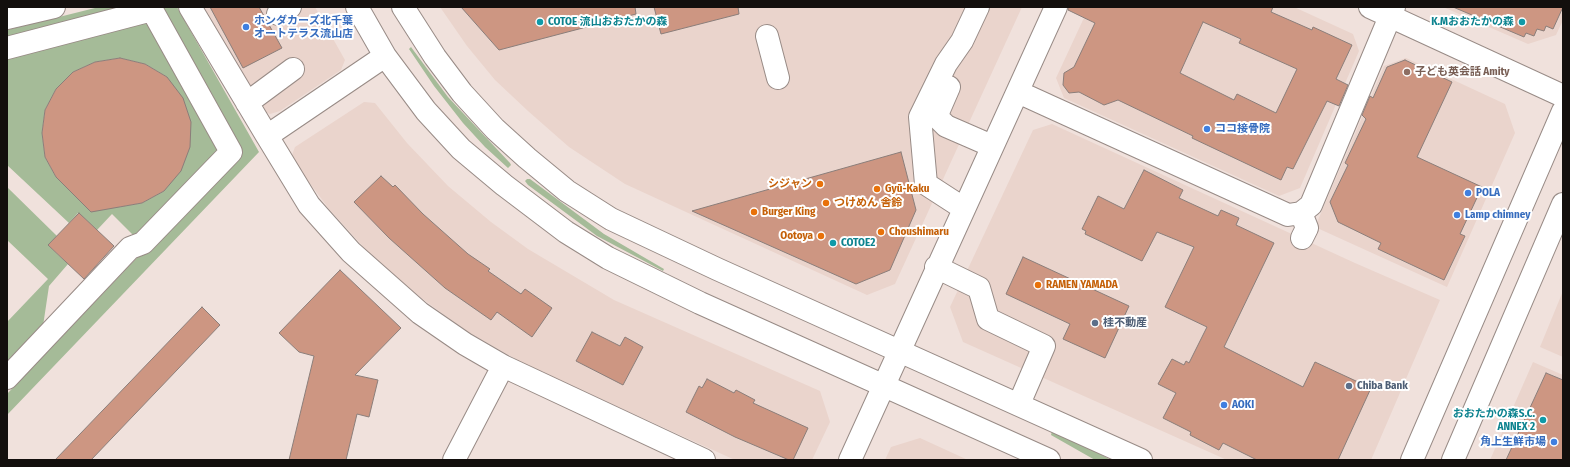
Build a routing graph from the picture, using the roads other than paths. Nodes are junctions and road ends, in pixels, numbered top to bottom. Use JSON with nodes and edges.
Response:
{"nodes":[{"id":1,"x":54,"y":7,"type":"edge"},
{"id":2,"x":190,"y":7,"type":"edge"},
{"id":3,"x":357,"y":7,"type":"edge"},
{"id":4,"x":403,"y":7,"type":"edge"},
{"id":5,"x":978,"y":7,"type":"edge"},
{"id":6,"x":1056,"y":7,"type":"edge"},
{"id":7,"x":1370,"y":7,"type":"edge"},
{"id":8,"x":1392,"y":12,"type":"edge"},
{"id":9,"x":7,"y":18,"type":"edge"},
{"id":10,"x":767,"y":36,"type":"dead end"},
{"id":11,"x":962,"y":42,"type":"junction"},
{"id":12,"x":7,"y":48,"type":"edge"},
{"id":13,"x":385,"y":56,"type":"junction"},
{"id":14,"x":293,"y":69,"type":"dead end"},
{"id":15,"x":778,"y":78,"type":"dead end"},
{"id":16,"x":1018,"y":92,"type":"junction"},
{"id":17,"x":1563,"y":96,"type":"edge"},
{"id":18,"x":247,"y":103,"type":"junction"},
{"id":19,"x":1563,"y":112,"type":"edge"},
{"id":20,"x":266,"y":136,"type":"junction"},
{"id":21,"x":992,"y":146,"type":"junction"},
{"id":22,"x":1563,"y":204,"type":"edge"},
{"id":23,"x":963,"y":208,"type":"junction"},
{"id":24,"x":1301,"y":213,"type":"junction"},
{"id":25,"x":1302,"y":238,"type":"dead end"},
{"id":26,"x":936,"y":268,"type":"junction"},
{"id":27,"x":899,"y":350,"type":"junction"},
{"id":28,"x":503,"y":366,"type":"junction"},
{"id":29,"x":7,"y":378,"type":"edge"},
{"id":30,"x":883,"y":386,"type":"junction"},
{"id":31,"x":1019,"y":404,"type":"junction"},
{"id":32,"x":665,"y":452,"type":"edge"},
{"id":33,"x":454,"y":460,"type":"edge"},
{"id":34,"x":704,"y":460,"type":"edge"},
{"id":35,"x":850,"y":460,"type":"edge"},
{"id":36,"x":1049,"y":460,"type":"edge"},
{"id":37,"x":1141,"y":460,"type":"edge"},
{"id":38,"x":1412,"y":460,"type":"edge"},
{"id":39,"x":1453,"y":460,"type":"edge"}],
"edges":[{"from":1,"to":9,"type":"street"},
{"from":2,"to":18,"type":"street"},
{"from":3,"to":13,"type":"street"},
{"from":4,"to":27,"type":"street"},
{"from":5,"to":11,"type":"street"},
{"from":6,"to":16,"type":"street"},
{"from":7,"to":8,"type":"street"},
{"from":8,"to":17,"type":"street"},
{"from":8,"to":24,"type":"street"},
{"from":10,"to":15,"type":"street"},
{"from":11,"to":21,"type":"street"},
{"from":11,"to":23,"type":"street"},
{"from":12,"to":29,"type":"street"},
{"from":13,"to":20,"type":"street"},
{"from":13,"to":30,"type":"street"},
{"from":14,"to":18,"type":"street"},
{"from":16,"to":21,"type":"street"},
{"from":16,"to":24,"type":"street"},
{"from":18,"to":20,"type":"street"},
{"from":19,"to":38,"type":"street"},
{"from":20,"to":28,"type":"street"},
{"from":21,"to":23,"type":"street"},
{"from":22,"to":39,"type":"street"},
{"from":23,"to":26,"type":"street"},
{"from":24,"to":25,"type":"street"},
{"from":26,"to":27,"type":"street"},
{"from":26,"to":31,"type":"street"},
{"from":27,"to":30,"type":"street"},
{"from":27,"to":31,"type":"street"},
{"from":28,"to":32,"type":"street"},
{"from":28,"to":33,"type":"street"},
{"from":30,"to":35,"type":"street"},
{"from":30,"to":36,"type":"street"},
{"from":31,"to":37,"type":"street"},
{"from":32,"to":34,"type":"street"}]}
